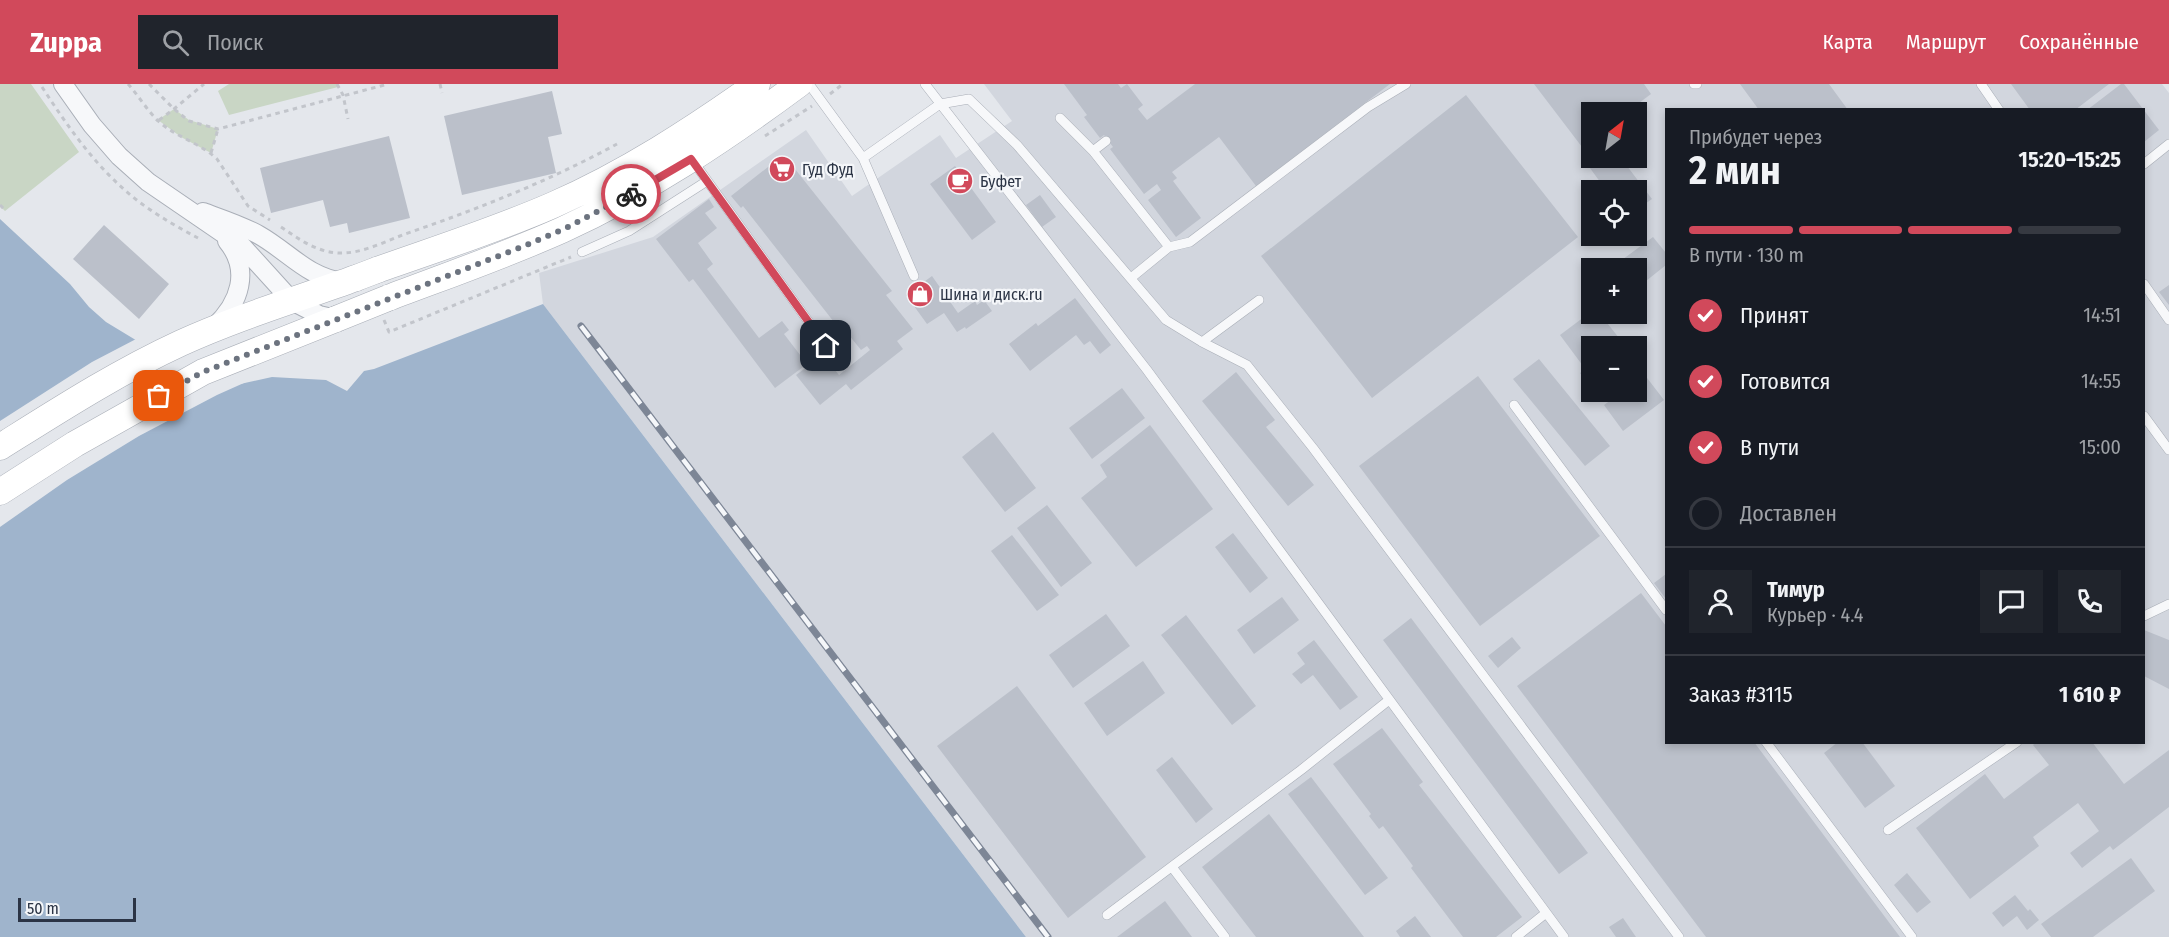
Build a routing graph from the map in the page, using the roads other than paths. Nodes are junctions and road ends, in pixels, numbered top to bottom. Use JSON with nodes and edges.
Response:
{"nodes":[{"id":1,"x":63,"y":84,"type":"edge"},
{"id":2,"x":757,"y":84,"type":"edge"},
{"id":3,"x":799,"y":84,"type":"edge"},
{"id":4,"x":809,"y":84,"type":"edge"},
{"id":5,"x":925,"y":84,"type":"edge"},
{"id":6,"x":1406,"y":84,"type":"edge"},
{"id":7,"x":1982,"y":84,"type":"edge"},
{"id":8,"x":940,"y":105,"type":"junction"},
{"id":9,"x":1998,"y":108,"type":"edge"},
{"id":10,"x":1060,"y":118,"type":"dead end"},
{"id":11,"x":1106,"y":141,"type":"dead end"},
{"id":12,"x":2169,"y":144,"type":"edge"},
{"id":13,"x":1093,"y":151,"type":"junction"},
{"id":14,"x":863,"y":158,"type":"junction"},
{"id":15,"x":691,"y":159,"type":"junction"},
{"id":16,"x":2145,"y":163,"type":"edge"},
{"id":17,"x":707,"y":181,"type":"junction"},
{"id":18,"x":213,"y":224,"type":"junction"},
{"id":19,"x":1170,"y":247,"type":"junction"},
{"id":20,"x":582,"y":252,"type":"road end"},
{"id":21,"x":914,"y":276,"type":"dead end"},
{"id":22,"x":359,"y":277,"type":"junction"},
{"id":23,"x":1131,"y":278,"type":"junction"},
{"id":24,"x":2145,"y":285,"type":"edge"},
{"id":25,"x":1260,"y":300,"type":"dead end"},
{"id":26,"x":292,"y":301,"type":"junction"},
{"id":27,"x":379,"y":302,"type":"junction"},
{"id":28,"x":336,"y":319,"type":"junction"},
{"id":29,"x":2169,"y":320,"type":"edge"},
{"id":30,"x":208,"y":333,"type":"junction"},
{"id":31,"x":1202,"y":342,"type":"junction"},
{"id":32,"x":826,"y":346,"type":"dead end"},
{"id":33,"x":1514,"y":405,"type":"dead end"},
{"id":34,"x":2145,"y":417,"type":"edge"},
{"id":35,"x":0,"y":447,"type":"edge"},
{"id":36,"x":2169,"y":450,"type":"edge"},
{"id":37,"x":0,"y":492,"type":"edge"},
{"id":38,"x":2169,"y":604,"type":"edge"},
{"id":39,"x":1665,"y":608,"type":"edge"},
{"id":40,"x":2145,"y":616,"type":"edge"},
{"id":41,"x":1389,"y":700,"type":"junction"},
{"id":42,"x":1767,"y":744,"type":"edge"},
{"id":43,"x":2014,"y":744,"type":"edge"},
{"id":44,"x":1888,"y":830,"type":"dead end"},
{"id":45,"x":1172,"y":867,"type":"junction"},
{"id":46,"x":1546,"y":913,"type":"junction"},
{"id":47,"x":1107,"y":915,"type":"dead end"},
{"id":48,"x":1225,"y":937,"type":"edge"},
{"id":49,"x":1516,"y":937,"type":"edge"},
{"id":50,"x":1564,"y":937,"type":"edge"},
{"id":51,"x":1679,"y":937,"type":"edge"},
{"id":52,"x":1911,"y":937,"type":"edge"}],
"edges":[{"from":1,"to":18,"type":"street"},
{"from":2,"to":22,"type":"main road"},
{"from":3,"to":15,"type":"main road"},
{"from":4,"to":14,"type":"lane"},
{"from":5,"to":8,"type":"lane"},
{"from":6,"to":19,"type":"lane"},
{"from":7,"to":9,"type":"lane"},
{"from":8,"to":14,"type":"lane"},
{"from":8,"to":23,"type":"lane"},
{"from":8,"to":41,"type":"lane"},
{"from":10,"to":13,"type":"lane"},
{"from":11,"to":13,"type":"lane"},
{"from":12,"to":16,"type":"lane"},
{"from":13,"to":19,"type":"lane"},
{"from":14,"to":21,"type":"lane"},
{"from":15,"to":17,"type":"lane"},
{"from":15,"to":27,"type":"main road"},
{"from":17,"to":20,"type":"lane"},
{"from":17,"to":32,"type":"lane"},
{"from":18,"to":22,"type":"street"},
{"from":18,"to":26,"type":"street"},
{"from":18,"to":30,"type":"street"},
{"from":19,"to":23,"type":"lane"},
{"from":22,"to":26,"type":"main road"},
{"from":22,"to":27,"type":"street","bridge":true},
{"from":23,"to":31,"type":"lane"},
{"from":24,"to":29,"type":"lane"},
{"from":25,"to":31,"type":"lane"},
{"from":26,"to":28,"type":"street"},
{"from":26,"to":30,"type":"main road"},
{"from":27,"to":28,"type":"main road","bridge":true},
{"from":28,"to":37,"type":"main road"},
{"from":30,"to":35,"type":"main road"},
{"from":31,"to":51,"type":"lane"},
{"from":33,"to":39,"type":"lane"},
{"from":34,"to":36,"type":"lane"},
{"from":38,"to":40,"type":"lane"},
{"from":41,"to":45,"type":"lane"},
{"from":41,"to":46,"type":"lane"},
{"from":42,"to":52,"type":"lane"},
{"from":43,"to":44,"type":"lane"},
{"from":45,"to":47,"type":"lane"},
{"from":45,"to":48,"type":"lane"},
{"from":46,"to":49,"type":"lane"},
{"from":46,"to":50,"type":"lane"}]}
